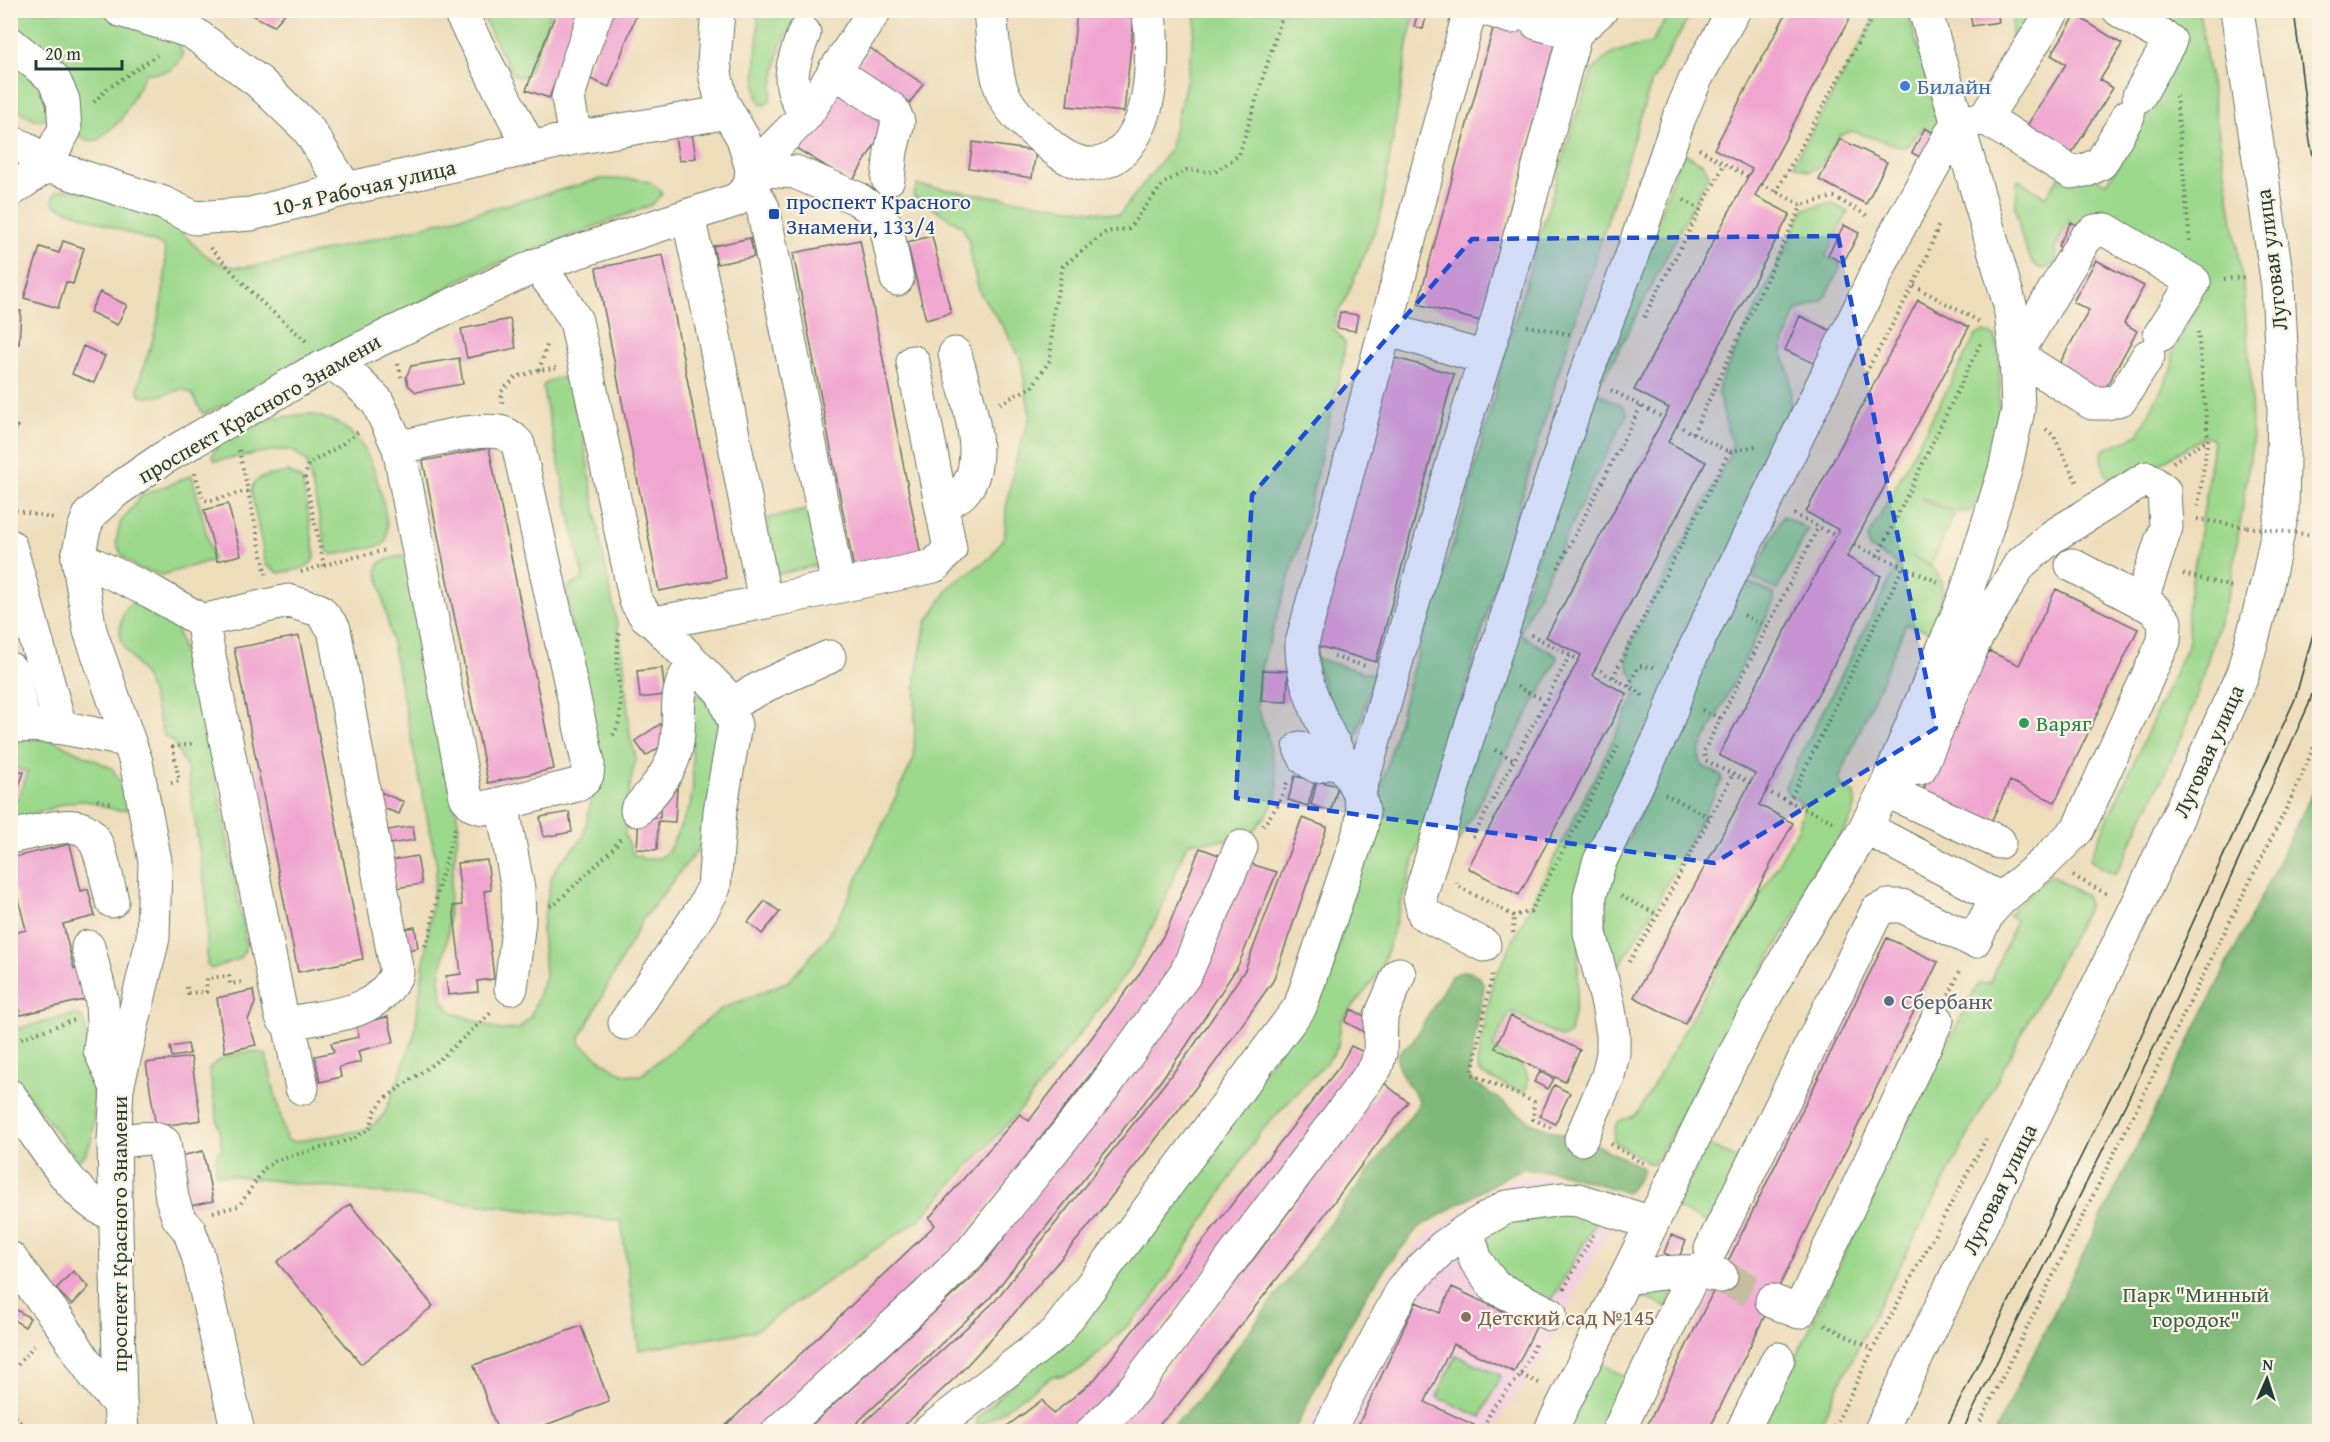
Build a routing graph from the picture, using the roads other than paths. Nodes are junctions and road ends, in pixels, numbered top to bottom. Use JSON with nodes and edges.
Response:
{"nodes":[{"id":1,"x":120,"y":10,"type":"edge"},
{"id":2,"x":459,"y":10,"type":"edge"},
{"id":3,"x":597,"y":10,"type":"edge"},
{"id":4,"x":718,"y":10,"type":"edge"},
{"id":5,"x":875,"y":10,"type":"edge"},
{"id":6,"x":990,"y":10,"type":"edge"},
{"id":7,"x":1148,"y":10,"type":"edge"},
{"id":8,"x":1470,"y":10,"type":"edge"},
{"id":9,"x":1601,"y":10,"type":"edge"},
{"id":10,"x":1734,"y":10,"type":"edge"},
{"id":11,"x":1925,"y":10,"type":"edge"},
{"id":12,"x":2054,"y":10,"type":"edge"},
{"id":13,"x":2119,"y":10,"type":"edge"},
{"id":14,"x":2237,"y":10,"type":"edge"},
{"id":15,"x":1512,"y":17,"type":"edge"},
{"id":16,"x":1577,"y":22,"type":"edge"},
{"id":17,"x":804,"y":33,"type":"dead end"},
{"id":18,"x":10,"y":43,"type":"edge"},
{"id":19,"x":834,"y":71,"type":"junction"},
{"id":20,"x":728,"y":112,"type":"junction"},
{"id":21,"x":806,"y":115,"type":"junction"},
{"id":22,"x":1971,"y":120,"type":"junction"},
{"id":23,"x":575,"y":138,"type":"junction"},
{"id":24,"x":530,"y":148,"type":"junction"},
{"id":25,"x":29,"y":155,"type":"edge"},
{"id":26,"x":888,"y":178,"type":"dead end"},
{"id":27,"x":746,"y":185,"type":"junction"},
{"id":28,"x":346,"y":189,"type":"junction"},
{"id":29,"x":10,"y":191,"type":"edge"},
{"id":30,"x":688,"y":216,"type":"junction"},
{"id":31,"x":537,"y":265,"type":"junction"},
{"id":32,"x":897,"y":279,"type":"dead end"},
{"id":33,"x":1386,"y":329,"type":"junction"},
{"id":34,"x":955,"y":354,"type":"dead end"},
{"id":35,"x":2016,"y":355,"type":"junction"},
{"id":36,"x":1485,"y":358,"type":"junction"},
{"id":37,"x":913,"y":362,"type":"dead end"},
{"id":38,"x":332,"y":363,"type":"junction"},
{"id":39,"x":393,"y":434,"type":"junction"},
{"id":40,"x":942,"y":505,"type":"junction"},
{"id":41,"x":10,"y":546,"type":"edge"},
{"id":42,"x":78,"y":558,"type":"junction"},
{"id":43,"x":2072,"y":565,"type":"dead end"},
{"id":44,"x":838,"y":585,"type":"junction"},
{"id":45,"x":765,"y":602,"type":"junction"},
{"id":46,"x":2141,"y":602,"type":"junction"},
{"id":47,"x":645,"y":612,"type":"junction"},
{"id":48,"x":202,"y":621,"type":"junction"},
{"id":49,"x":829,"y":657,"type":"dead end"},
{"id":50,"x":693,"y":664,"type":"junction"},
{"id":51,"x":10,"y":669,"type":"edge"},
{"id":52,"x":729,"y":705,"type":"junction"},
{"id":53,"x":18,"y":726,"type":"edge"},
{"id":54,"x":60,"y":726,"type":"junction"},
{"id":55,"x":127,"y":740,"type":"junction"},
{"id":56,"x":1334,"y":744,"type":"junction"},
{"id":57,"x":1303,"y":754,"type":"road end"},
{"id":58,"x":1889,"y":781,"type":"junction"},
{"id":59,"x":1359,"y":793,"type":"junction"},
{"id":60,"x":502,"y":804,"type":"junction"},
{"id":61,"x":637,"y":810,"type":"road end"},
{"id":62,"x":1866,"y":828,"type":"junction"},
{"id":63,"x":10,"y":837,"type":"edge"},
{"id":64,"x":1999,"y":842,"type":"dead end"},
{"id":65,"x":1241,"y":847,"type":"road end"},
{"id":66,"x":2001,"y":899,"type":"junction"},
{"id":67,"x":112,"y":901,"type":"dead end"},
{"id":68,"x":1484,"y":945,"type":"dead end"},
{"id":69,"x":88,"y":947,"type":"dead end"},
{"id":70,"x":1399,"y":974,"type":"dead end"},
{"id":71,"x":511,"y":988,"type":"road end"},
{"id":72,"x":1937,"y":1020,"type":"dead end"},
{"id":73,"x":289,"y":1023,"type":"junction"},
{"id":74,"x":625,"y":1023,"type":"dead end"},
{"id":75,"x":117,"y":1088,"type":"junction"},
{"id":76,"x":302,"y":1088,"type":"dead end"},
{"id":77,"x":10,"y":1096,"type":"edge"},
{"id":78,"x":1575,"y":1133,"type":"road end"},
{"id":79,"x":114,"y":1142,"type":"junction"},
{"id":80,"x":116,"y":1213,"type":"junction"},
{"id":81,"x":1652,"y":1223,"type":"junction"},
{"id":82,"x":1467,"y":1230,"type":"junction"},
{"id":83,"x":10,"y":1258,"type":"edge"},
{"id":84,"x":1709,"y":1265,"type":"junction"},
{"id":85,"x":1625,"y":1278,"type":"junction"},
{"id":86,"x":1772,"y":1301,"type":"tunnel mouth"},
{"id":87,"x":1550,"y":1314,"type":"road end"},
{"id":88,"x":1778,"y":1359,"type":"dead end"},
{"id":89,"x":121,"y":1418,"type":"edge"},
{"id":90,"x":238,"y":1431,"type":"edge"},
{"id":91,"x":778,"y":1431,"type":"edge"},
{"id":92,"x":928,"y":1431,"type":"edge"},
{"id":93,"x":1092,"y":1431,"type":"edge"},
{"id":94,"x":1328,"y":1431,"type":"edge"},
{"id":95,"x":1550,"y":1431,"type":"edge"},
{"id":96,"x":1618,"y":1431,"type":"edge"},
{"id":97,"x":1742,"y":1431,"type":"edge"},
{"id":98,"x":1880,"y":1431,"type":"edge"}],
"edges":[{"from":1,"to":28,"type":"main road"},
{"from":2,"to":24,"type":"main road"},
{"from":3,"to":23,"type":"main road"},
{"from":4,"to":20,"type":"main road"},
{"from":5,"to":19,"type":"main road"},
{"from":6,"to":7,"type":"main road"},
{"from":8,"to":33,"type":"main road"},
{"from":9,"to":16,"type":"main road"},
{"from":10,"to":68,"type":"main road"},
{"from":11,"to":22,"type":"main road"},
{"from":12,"to":22,"type":"main road"},
{"from":13,"to":22,"type":"main road"},
{"from":14,"to":98,"type":"main road","name":"Луговая улица"},
{"from":15,"to":16,"type":"main road"},
{"from":16,"to":36,"type":"main road"},
{"from":17,"to":21,"type":"main road"},
{"from":18,"to":25,"type":"main road"},
{"from":19,"to":21,"type":"main road"},
{"from":19,"to":26,"type":"main road"},
{"from":20,"to":23,"type":"main road","name":"10-я Рабочая улица"},
{"from":20,"to":27,"type":"main road"},
{"from":21,"to":27,"type":"main road"},
{"from":22,"to":35,"type":"main road"},
{"from":22,"to":78,"type":"main road"},
{"from":23,"to":24,"type":"main road","name":"10-я Рабочая улица"},
{"from":24,"to":28,"type":"main road","name":"10-я Рабочая улица"},
{"from":25,"to":28,"type":"main road","name":"10-я Рабочая улица"},
{"from":25,"to":29,"type":"main road"},
{"from":27,"to":30,"type":"main road","name":"проспект Красного Знамени"},
{"from":27,"to":32,"type":"main road"},
{"from":27,"to":44,"type":"main road"},
{"from":30,"to":31,"type":"main road","name":"проспект Красного Знамени"},
{"from":30,"to":45,"type":"main road"},
{"from":31,"to":38,"type":"main road","name":"проспект Красного Знамени"},
{"from":31,"to":47,"type":"main road"},
{"from":33,"to":36,"type":"main road"},
{"from":33,"to":56,"type":"main road"},
{"from":34,"to":40,"type":"main road"},
{"from":35,"to":35,"type":"main road"},
{"from":35,"to":58,"type":"main road"},
{"from":36,"to":59,"type":"main road"},
{"from":37,"to":40,"type":"main road"},
{"from":38,"to":39,"type":"main road"},
{"from":38,"to":42,"type":"main road","name":"проспект Красного Знамени"},
{"from":39,"to":60,"type":"main road"},
{"from":39,"to":60,"type":"main road"},
{"from":40,"to":44,"type":"main road"},
{"from":41,"to":54,"type":"main road"},
{"from":42,"to":48,"type":"main road"},
{"from":42,"to":55,"type":"main road","name":"проспект Красного Знамени"},
{"from":43,"to":46,"type":"main road"},
{"from":44,"to":45,"type":"main road"},
{"from":45,"to":47,"type":"main road"},
{"from":46,"to":58,"type":"main road"},
{"from":46,"to":66,"type":"main road"},
{"from":47,"to":50,"type":"main road"},
{"from":48,"to":73,"type":"main road"},
{"from":48,"to":73,"type":"main road"},
{"from":49,"to":52,"type":"main road"},
{"from":50,"to":52,"type":"main road"},
{"from":50,"to":61,"type":"main road"},
{"from":51,"to":53,"type":"main road"},
{"from":52,"to":74,"type":"main road"},
{"from":53,"to":54,"type":"main road"},
{"from":54,"to":55,"type":"main road"},
{"from":55,"to":75,"type":"main road","name":"проспект Красного Знамени"},
{"from":56,"to":57,"type":"main road"},
{"from":56,"to":59,"type":"main road"},
{"from":58,"to":62,"type":"main road"},
{"from":58,"to":64,"type":"main road"},
{"from":59,"to":92,"type":"main road"},
{"from":60,"to":71,"type":"main road"},
{"from":62,"to":66,"type":"main road"},
{"from":62,"to":81,"type":"main road"},
{"from":63,"to":67,"type":"main road"},
{"from":65,"to":91,"type":"main road"},
{"from":66,"to":84,"type":"main road"},
{"from":69,"to":75,"type":"main road"},
{"from":70,"to":93,"type":"main road"},
{"from":72,"to":86,"type":"main road"},
{"from":73,"to":76,"type":"main road"},
{"from":75,"to":79,"type":"main road","name":"проспект Красного Знамени"},
{"from":77,"to":80,"type":"main road"},
{"from":79,"to":80,"type":"main road","name":"проспект Красного Знамени"},
{"from":79,"to":90,"type":"main road"},
{"from":80,"to":89,"type":"main road","name":"проспект Красного Знамени"},
{"from":81,"to":82,"type":"main road"},
{"from":81,"to":85,"type":"main road"},
{"from":82,"to":87,"type":"main road"},
{"from":82,"to":94,"type":"main road"},
{"from":83,"to":89,"type":"main road"},
{"from":84,"to":85,"type":"main road"},
{"from":84,"to":96,"type":"main road"},
{"from":85,"to":95,"type":"main road"},
{"from":88,"to":97,"type":"main road"}]}
